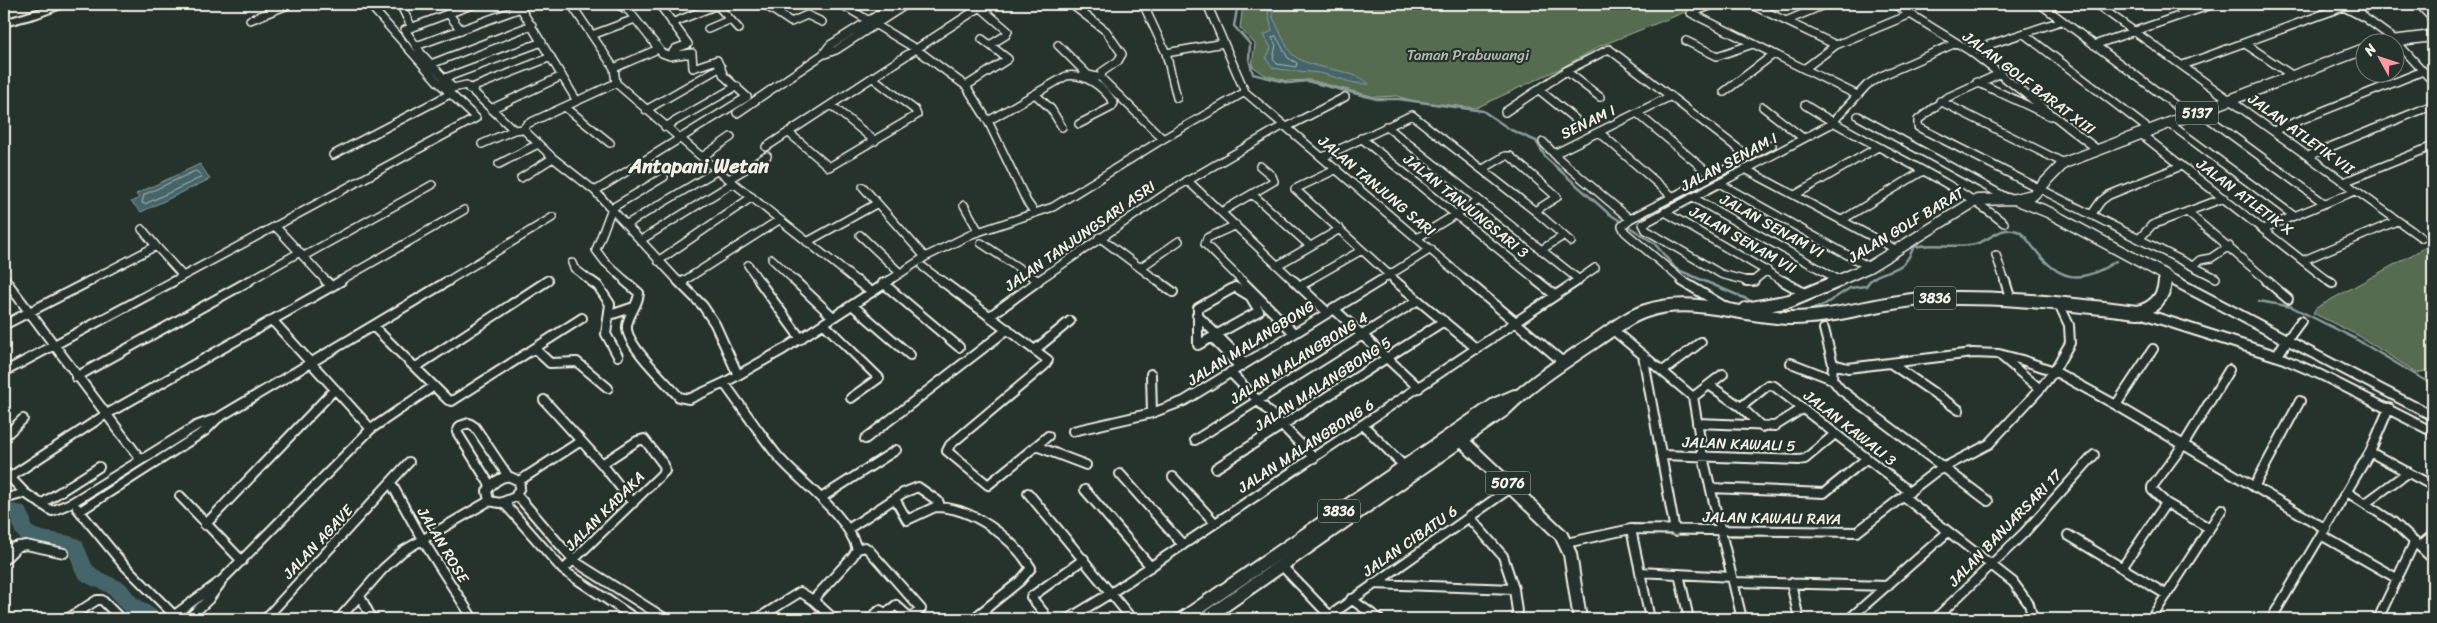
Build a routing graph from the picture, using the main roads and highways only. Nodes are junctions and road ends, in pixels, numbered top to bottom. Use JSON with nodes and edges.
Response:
{"nodes":[{"id":1,"x":67,"y":4,"type":"edge"},
{"id":2,"x":2420,"y":4,"type":"edge"},
{"id":3,"x":2433,"y":17,"type":"edge"},
{"id":4,"x":4,"y":23,"type":"edge"},
{"id":5,"x":2433,"y":36,"type":"edge"},
{"id":6,"x":2404,"y":38,"type":"edge"},
{"id":7,"x":2354,"y":53,"type":"edge"},
{"id":8,"x":2039,"y":190,"type":"junction"},
{"id":9,"x":2012,"y":199,"type":"junction"},
{"id":10,"x":2048,"y":212,"type":"junction"},
{"id":11,"x":1784,"y":303,"type":"junction"},
{"id":12,"x":1750,"y":308,"type":"joint"},
{"id":13,"x":1733,"y":310,"type":"junction"},
{"id":14,"x":1792,"y":318,"type":"junction"},
{"id":15,"x":1458,"y":436,"type":"junction"},
{"id":16,"x":1369,"y":497,"type":"junction"},
{"id":17,"x":1182,"y":619,"type":"edge"},
{"id":18,"x":1205,"y":619,"type":"edge"},
{"id":19,"x":1580,"y":619,"type":"edge"}],
"edges":[{"from":1,"to":4,"type":"highway"},
{"from":2,"to":3,"type":"main road"},
{"from":5,"to":6,"type":"main road"},
{"from":7,"to":8,"type":"main road","name":"JALAN GOLF BARAT","number":"5137"},
{"from":8,"to":9,"type":"main road","name":"JALAN GOLF BARAT","number":"5137"},
{"from":8,"to":10,"type":"main road"},
{"from":9,"to":10,"type":"main road"},
{"from":9,"to":11,"type":"main road","name":"JALAN GOLF BARAT","number":"5137"},
{"from":10,"to":14,"type":"main road","number":"3836"},
{"from":11,"to":12,"type":"main road","name":"JALAN GOLF BARAT","number":"5137"},
{"from":11,"to":14,"type":"main road"},
{"from":12,"to":13,"type":"main road","name":"JALAN GOLF BARAT","number":"5137"},
{"from":13,"to":14,"type":"main road","number":"3836"},
{"from":13,"to":15,"type":"main road","number":"3836"},
{"from":15,"to":16,"type":"main road","number":"3836"},
{"from":15,"to":16,"type":"main road","number":"3836"},
{"from":15,"to":19,"type":"main road","number":"5076"},
{"from":16,"to":17,"type":"main road","number":"3836"},
{"from":16,"to":18,"type":"main road","number":"3836"}]}
